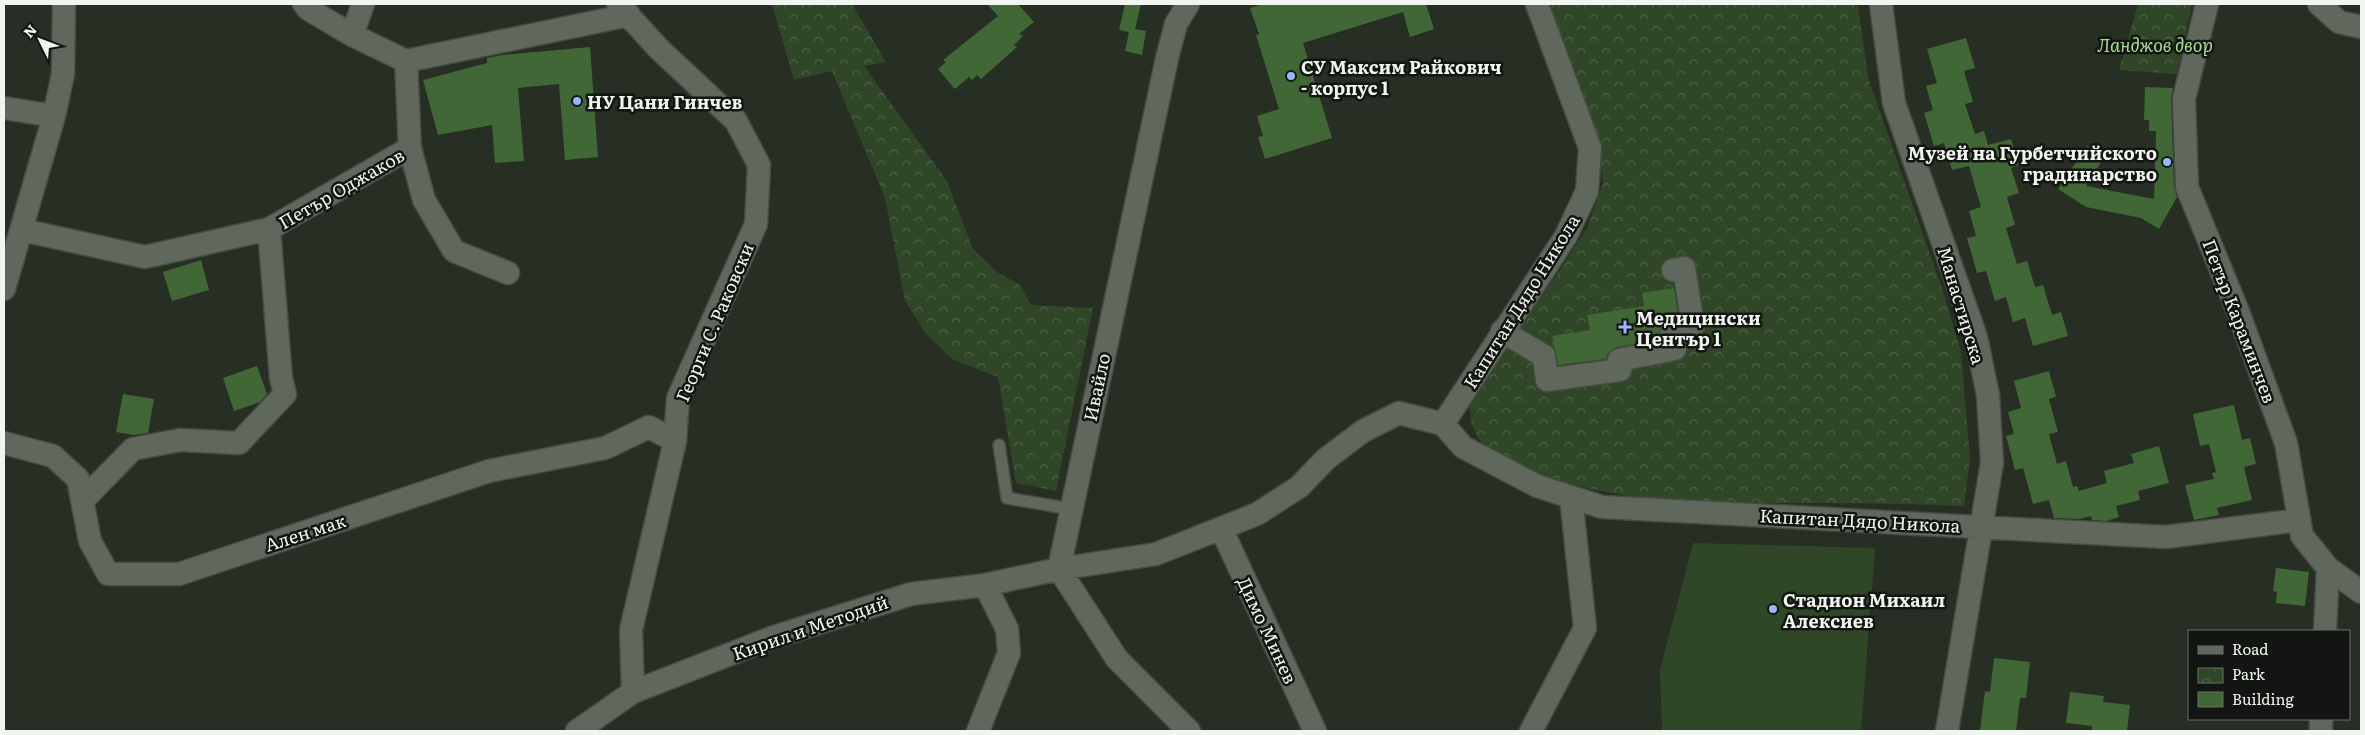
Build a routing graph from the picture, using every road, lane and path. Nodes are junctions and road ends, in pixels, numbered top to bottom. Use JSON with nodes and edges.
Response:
{"nodes":[{"id":1,"x":64,"y":4,"type":"edge"},
{"id":2,"x":304,"y":4,"type":"edge"},
{"id":3,"x":363,"y":4,"type":"edge"},
{"id":4,"x":1188,"y":4,"type":"edge"},
{"id":5,"x":1537,"y":4,"type":"edge"},
{"id":6,"x":1881,"y":4,"type":"edge"},
{"id":7,"x":2207,"y":4,"type":"edge"},
{"id":8,"x":2319,"y":4,"type":"edge"},
{"id":9,"x":623,"y":10,"type":"edge"},
{"id":10,"x":2361,"y":27,"type":"edge"},
{"id":11,"x":352,"y":35,"type":"junction"},
{"id":12,"x":406,"y":61,"type":"junction"},
{"id":13,"x":4,"y":108,"type":"edge"},
{"id":14,"x":54,"y":116,"type":"junction"},
{"id":15,"x":410,"y":148,"type":"junction"},
{"id":16,"x":22,"y":230,"type":"junction"},
{"id":17,"x":269,"y":230,"type":"junction"},
{"id":18,"x":1673,"y":270,"type":"dead end"},
{"id":19,"x":508,"y":273,"type":"dead end"},
{"id":20,"x":4,"y":289,"type":"edge"},
{"id":21,"x":1502,"y":331,"type":"junction"},
{"id":22,"x":1443,"y":424,"type":"junction"},
{"id":23,"x":675,"y":441,"type":"junction"},
{"id":24,"x":4,"y":442,"type":"edge"},
{"id":25,"x":1000,"y":445,"type":"dead end"},
{"id":26,"x":1571,"y":497,"type":"junction"},
{"id":27,"x":82,"y":501,"type":"junction"},
{"id":28,"x":1071,"y":509,"type":"junction"},
{"id":29,"x":2299,"y":520,"type":"junction"},
{"id":30,"x":1982,"y":527,"type":"junction"},
{"id":31,"x":1221,"y":528,"type":"junction"},
{"id":32,"x":2328,"y":568,"type":"junction"},
{"id":33,"x":1059,"y":569,"type":"junction"},
{"id":34,"x":986,"y":584,"type":"junction"},
{"id":35,"x":2361,"y":592,"type":"edge"},
{"id":36,"x":2325,"y":630,"type":"edge"},
{"id":37,"x":633,"y":692,"type":"junction"},
{"id":38,"x":577,"y":731,"type":"edge"},
{"id":39,"x":978,"y":731,"type":"edge"},
{"id":40,"x":1189,"y":731,"type":"edge"},
{"id":41,"x":1315,"y":731,"type":"edge"},
{"id":42,"x":1531,"y":731,"type":"edge"},
{"id":43,"x":1947,"y":731,"type":"edge"}],
"edges":[{"from":1,"to":14,"type":"street"},
{"from":2,"to":11,"type":"street"},
{"from":3,"to":11,"type":"street"},
{"from":4,"to":28,"type":"street","name":"Ивайло"},
{"from":5,"to":21,"type":"street","name":"Капитан Дядо Никола"},
{"from":6,"to":30,"type":"street","name":"Манастирска"},
{"from":7,"to":29,"type":"street","name":"Петър Караминчев"},
{"from":8,"to":10,"type":"street"},
{"from":9,"to":12,"type":"street"},
{"from":9,"to":23,"type":"street","name":"Георги С. Раковски"},
{"from":11,"to":12,"type":"street"},
{"from":12,"to":15,"type":"street","name":"Петър Оджаков"},
{"from":13,"to":14,"type":"street"},
{"from":14,"to":16,"type":"street"},
{"from":15,"to":17,"type":"street","name":"Петър Оджаков"},
{"from":15,"to":19,"type":"street"},
{"from":16,"to":17,"type":"street","name":"Петър Оджаков"},
{"from":16,"to":20,"type":"street"},
{"from":17,"to":27,"type":"street"},
{"from":18,"to":21,"type":"street"},
{"from":21,"to":22,"type":"street","name":"Капитан Дядо Никола"},
{"from":22,"to":26,"type":"street","name":"Капитан Дядо Никола"},
{"from":22,"to":31,"type":"street"},
{"from":23,"to":27,"type":"street","name":"Ален мак"},
{"from":23,"to":37,"type":"street","name":"Георги С. Раковски"},
{"from":24,"to":27,"type":"street","name":"Ален мак"},
{"from":25,"to":28,"type":"lane"},
{"from":26,"to":30,"type":"street","name":"Капитан Дядо Никола"},
{"from":26,"to":42,"type":"street"},
{"from":28,"to":33,"type":"street","name":"Ивайло"},
{"from":29,"to":30,"type":"street","name":"Капитан Дядо Никола"},
{"from":29,"to":32,"type":"street","name":"Петър Караминчев"},
{"from":30,"to":43,"type":"street","name":"Манастирска"},
{"from":31,"to":33,"type":"street"},
{"from":31,"to":41,"type":"street","name":"Димо Минев"},
{"from":32,"to":35,"type":"street","name":"Петър Караминчев"},
{"from":32,"to":36,"type":"street"},
{"from":33,"to":34,"type":"street","name":"Кирил и Методий"},
{"from":33,"to":40,"type":"street"},
{"from":34,"to":37,"type":"street","name":"Кирил и Методий"},
{"from":34,"to":39,"type":"street"},
{"from":37,"to":38,"type":"street","name":"Кирил и Методий"}]}
